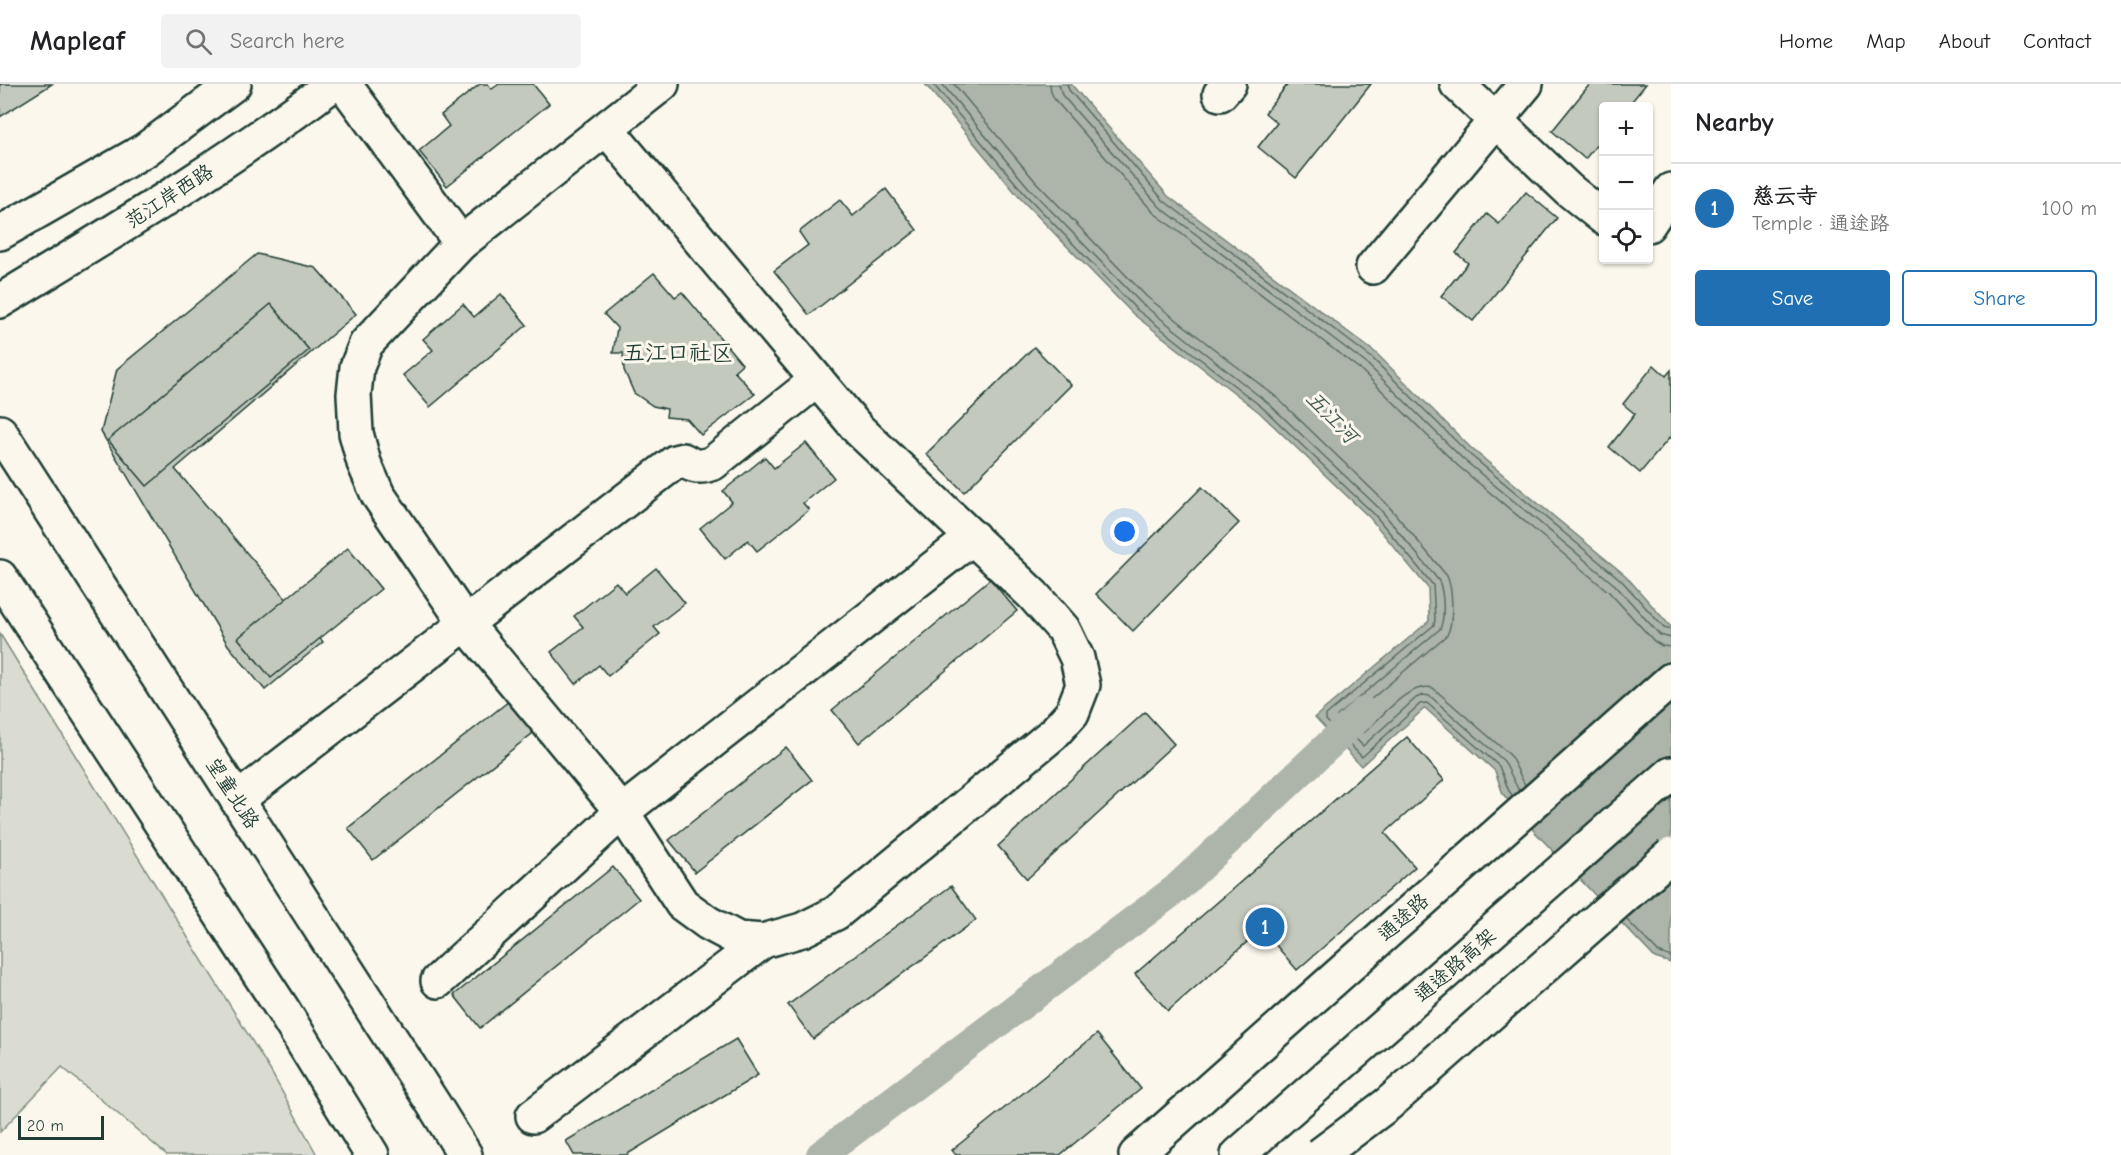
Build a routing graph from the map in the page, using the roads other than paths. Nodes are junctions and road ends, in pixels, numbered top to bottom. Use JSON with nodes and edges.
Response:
{"nodes":[{"id":1,"x":234,"y":84,"type":"edge"},
{"id":2,"x":333,"y":84,"type":"edge"},
{"id":3,"x":344,"y":84,"type":"edge"},
{"id":4,"x":662,"y":84,"type":"edge"},
{"id":5,"x":1457,"y":84,"type":"edge"},
{"id":6,"x":1526,"y":84,"type":"edge"},
{"id":7,"x":1495,"y":119,"type":"junction"},
{"id":8,"x":606,"y":128,"type":"junction"},
{"id":9,"x":1671,"y":190,"type":"edge"},
{"id":10,"x":1599,"y":214,"type":"edge"},
{"id":11,"x":1653,"y":217,"type":"edge"},
{"id":12,"x":0,"y":233,"type":"edge"},
{"id":13,"x":460,"y":243,"type":"junction"},
{"id":14,"x":1373,"y":267,"type":"dead end"},
{"id":15,"x":0,"y":301,"type":"edge"},
{"id":16,"x":817,"y":380,"type":"junction"},
{"id":17,"x":0,"y":432,"type":"edge"},
{"id":18,"x":972,"y":537,"type":"junction"},
{"id":19,"x":0,"y":577,"type":"edge"},
{"id":20,"x":466,"y":624,"type":"junction"},
{"id":21,"x":1671,"y":680,"type":"edge"},
{"id":22,"x":1671,"y":774,"type":"edge"},
{"id":23,"x":237,"y":800,"type":"junction"},
{"id":24,"x":622,"y":812,"type":"junction"},
{"id":25,"x":1671,"y":855,"type":"edge"},
{"id":26,"x":1671,"y":864,"type":"edge"},
{"id":27,"x":763,"y":940,"type":"junction"},
{"id":28,"x":438,"y":981,"type":"dead end"},
{"id":29,"x":533,"y":1116,"type":"dead end"},
{"id":30,"x":372,"y":1155,"type":"edge"},
{"id":31,"x":465,"y":1155,"type":"edge"},
{"id":32,"x":1136,"y":1155,"type":"edge"},
{"id":33,"x":1238,"y":1155,"type":"edge"},
{"id":34,"x":1320,"y":1155,"type":"edge"},
{"id":35,"x":1326,"y":1155,"type":"edge"}],
"edges":[{"from":1,"to":12,"type":"main road"},
{"from":2,"to":15,"type":"main road","name":"范江岸西路"},
{"from":3,"to":13,"type":"main road"},
{"from":4,"to":8,"type":"main road"},
{"from":5,"to":7,"type":"main road"},
{"from":6,"to":7,"type":"main road"},
{"from":7,"to":10,"type":"main road"},
{"from":7,"to":14,"type":"main road"},
{"from":8,"to":13,"type":"main road"},
{"from":8,"to":16,"type":"main road"},
{"from":9,"to":11,"type":"main road"},
{"from":13,"to":20,"type":"main road"},
{"from":16,"to":18,"type":"main road"},
{"from":16,"to":20,"type":"main road"},
{"from":17,"to":23,"type":"main road","name":"望童北路"},
{"from":18,"to":24,"type":"main road"},
{"from":18,"to":27,"type":"main road"},
{"from":19,"to":30,"type":"main road"},
{"from":20,"to":23,"type":"main road"},
{"from":20,"to":24,"type":"main road"},
{"from":21,"to":32,"type":"main road","name":"通途路"},
{"from":22,"to":33,"type":"main road","name":"通途路高架"},
{"from":23,"to":31,"type":"main road","name":"望童北路"},
{"from":24,"to":27,"type":"main road"},
{"from":24,"to":28,"type":"main road"},
{"from":25,"to":34,"type":"main road","bridge":true},
{"from":26,"to":35,"type":"main road"},
{"from":27,"to":29,"type":"main road"}]}
